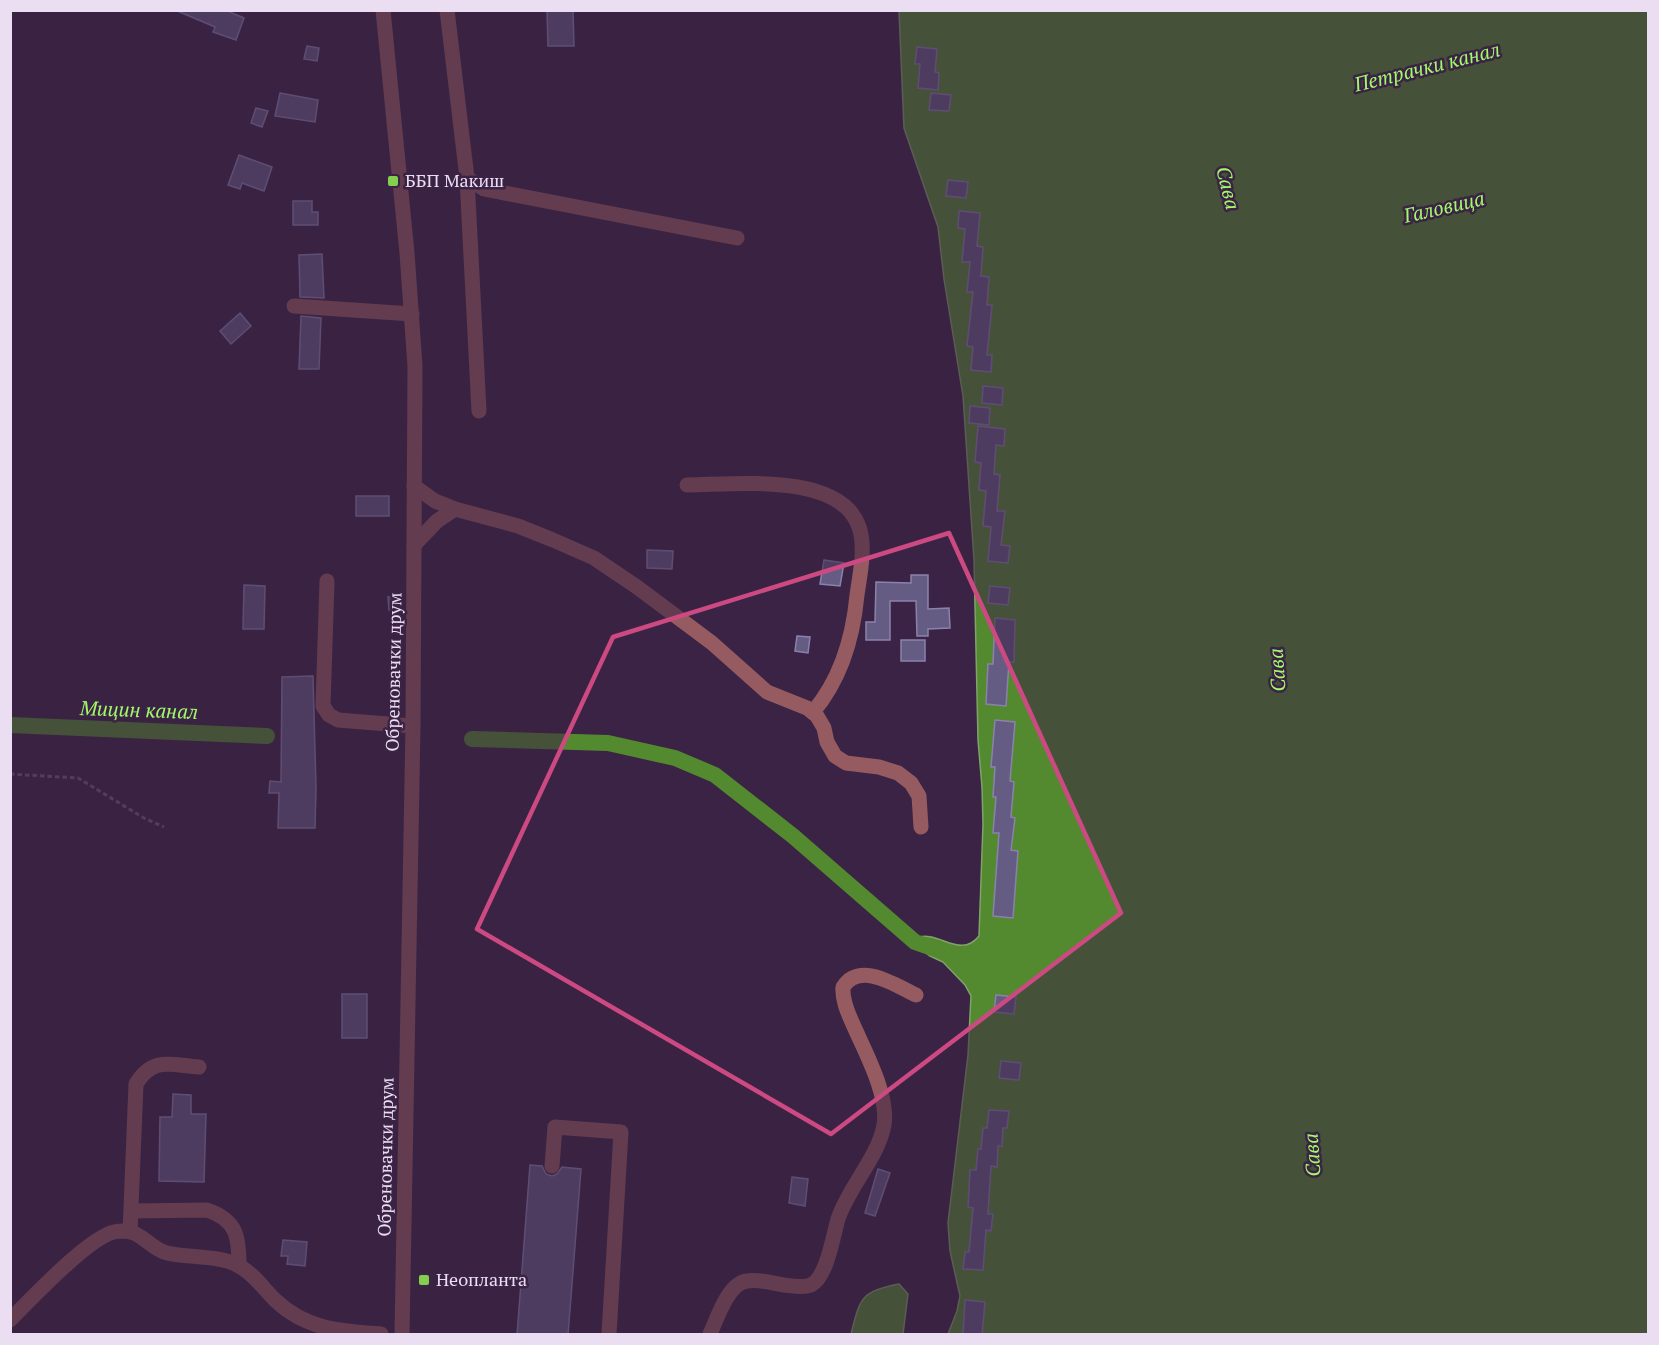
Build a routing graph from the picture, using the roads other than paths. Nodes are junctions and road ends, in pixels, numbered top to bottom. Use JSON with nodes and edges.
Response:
{"nodes":[{"id":1,"x":383,"y":10,"type":"edge"},
{"id":2,"x":447,"y":10,"type":"edge"},
{"id":3,"x":467,"y":178,"type":"junction"},
{"id":4,"x":737,"y":238,"type":"dead end"},
{"id":5,"x":294,"y":306,"type":"dead end"},
{"id":6,"x":412,"y":314,"type":"junction"},
{"id":7,"x":479,"y":411,"type":"dead end"},
{"id":8,"x":687,"y":485,"type":"dead end"},
{"id":9,"x":414,"y":486,"type":"junction"},
{"id":10,"x":454,"y":509,"type":"junction"},
{"id":11,"x":414,"y":545,"type":"junction"},
{"id":12,"x":327,"y":581,"type":"dead end"},
{"id":13,"x":813,"y":712,"type":"junction"},
{"id":14,"x":413,"y":726,"type":"junction"},
{"id":15,"x":921,"y":827,"type":"dead end"},
{"id":16,"x":916,"y":995,"type":"dead end"},
{"id":17,"x":199,"y":1067,"type":"dead end"},
{"id":18,"x":552,"y":1166,"type":"dead end"},
{"id":19,"x":132,"y":1211,"type":"junction"},
{"id":20,"x":130,"y":1232,"type":"junction"},
{"id":21,"x":239,"y":1266,"type":"junction"},
{"id":22,"x":10,"y":1320,"type":"edge"},
{"id":23,"x":381,"y":1335,"type":"edge"},
{"id":24,"x":402,"y":1335,"type":"edge"},
{"id":25,"x":609,"y":1335,"type":"edge"},
{"id":26,"x":710,"y":1335,"type":"edge"}],
"edges":[{"from":1,"to":6,"type":"street","name":"Обреновачки друм"},
{"from":2,"to":3,"type":"street"},
{"from":3,"to":4,"type":"street"},
{"from":3,"to":7,"type":"street"},
{"from":5,"to":6,"type":"street"},
{"from":6,"to":9,"type":"street","name":"Обреновачки друм"},
{"from":8,"to":13,"type":"street"},
{"from":9,"to":10,"type":"street"},
{"from":9,"to":11,"type":"street","name":"Обреновачки друм"},
{"from":10,"to":11,"type":"street"},
{"from":10,"to":13,"type":"street"},
{"from":11,"to":14,"type":"street","name":"Обреновачки друм"},
{"from":12,"to":14,"type":"street"},
{"from":13,"to":15,"type":"street"},
{"from":14,"to":24,"type":"street","name":"Обреновачки друм"},
{"from":16,"to":26,"type":"street"},
{"from":17,"to":19,"type":"street"},
{"from":18,"to":25,"type":"street"},
{"from":19,"to":20,"type":"street"},
{"from":19,"to":21,"type":"street"},
{"from":20,"to":21,"type":"street"},
{"from":20,"to":22,"type":"street"},
{"from":21,"to":23,"type":"street"}]}
